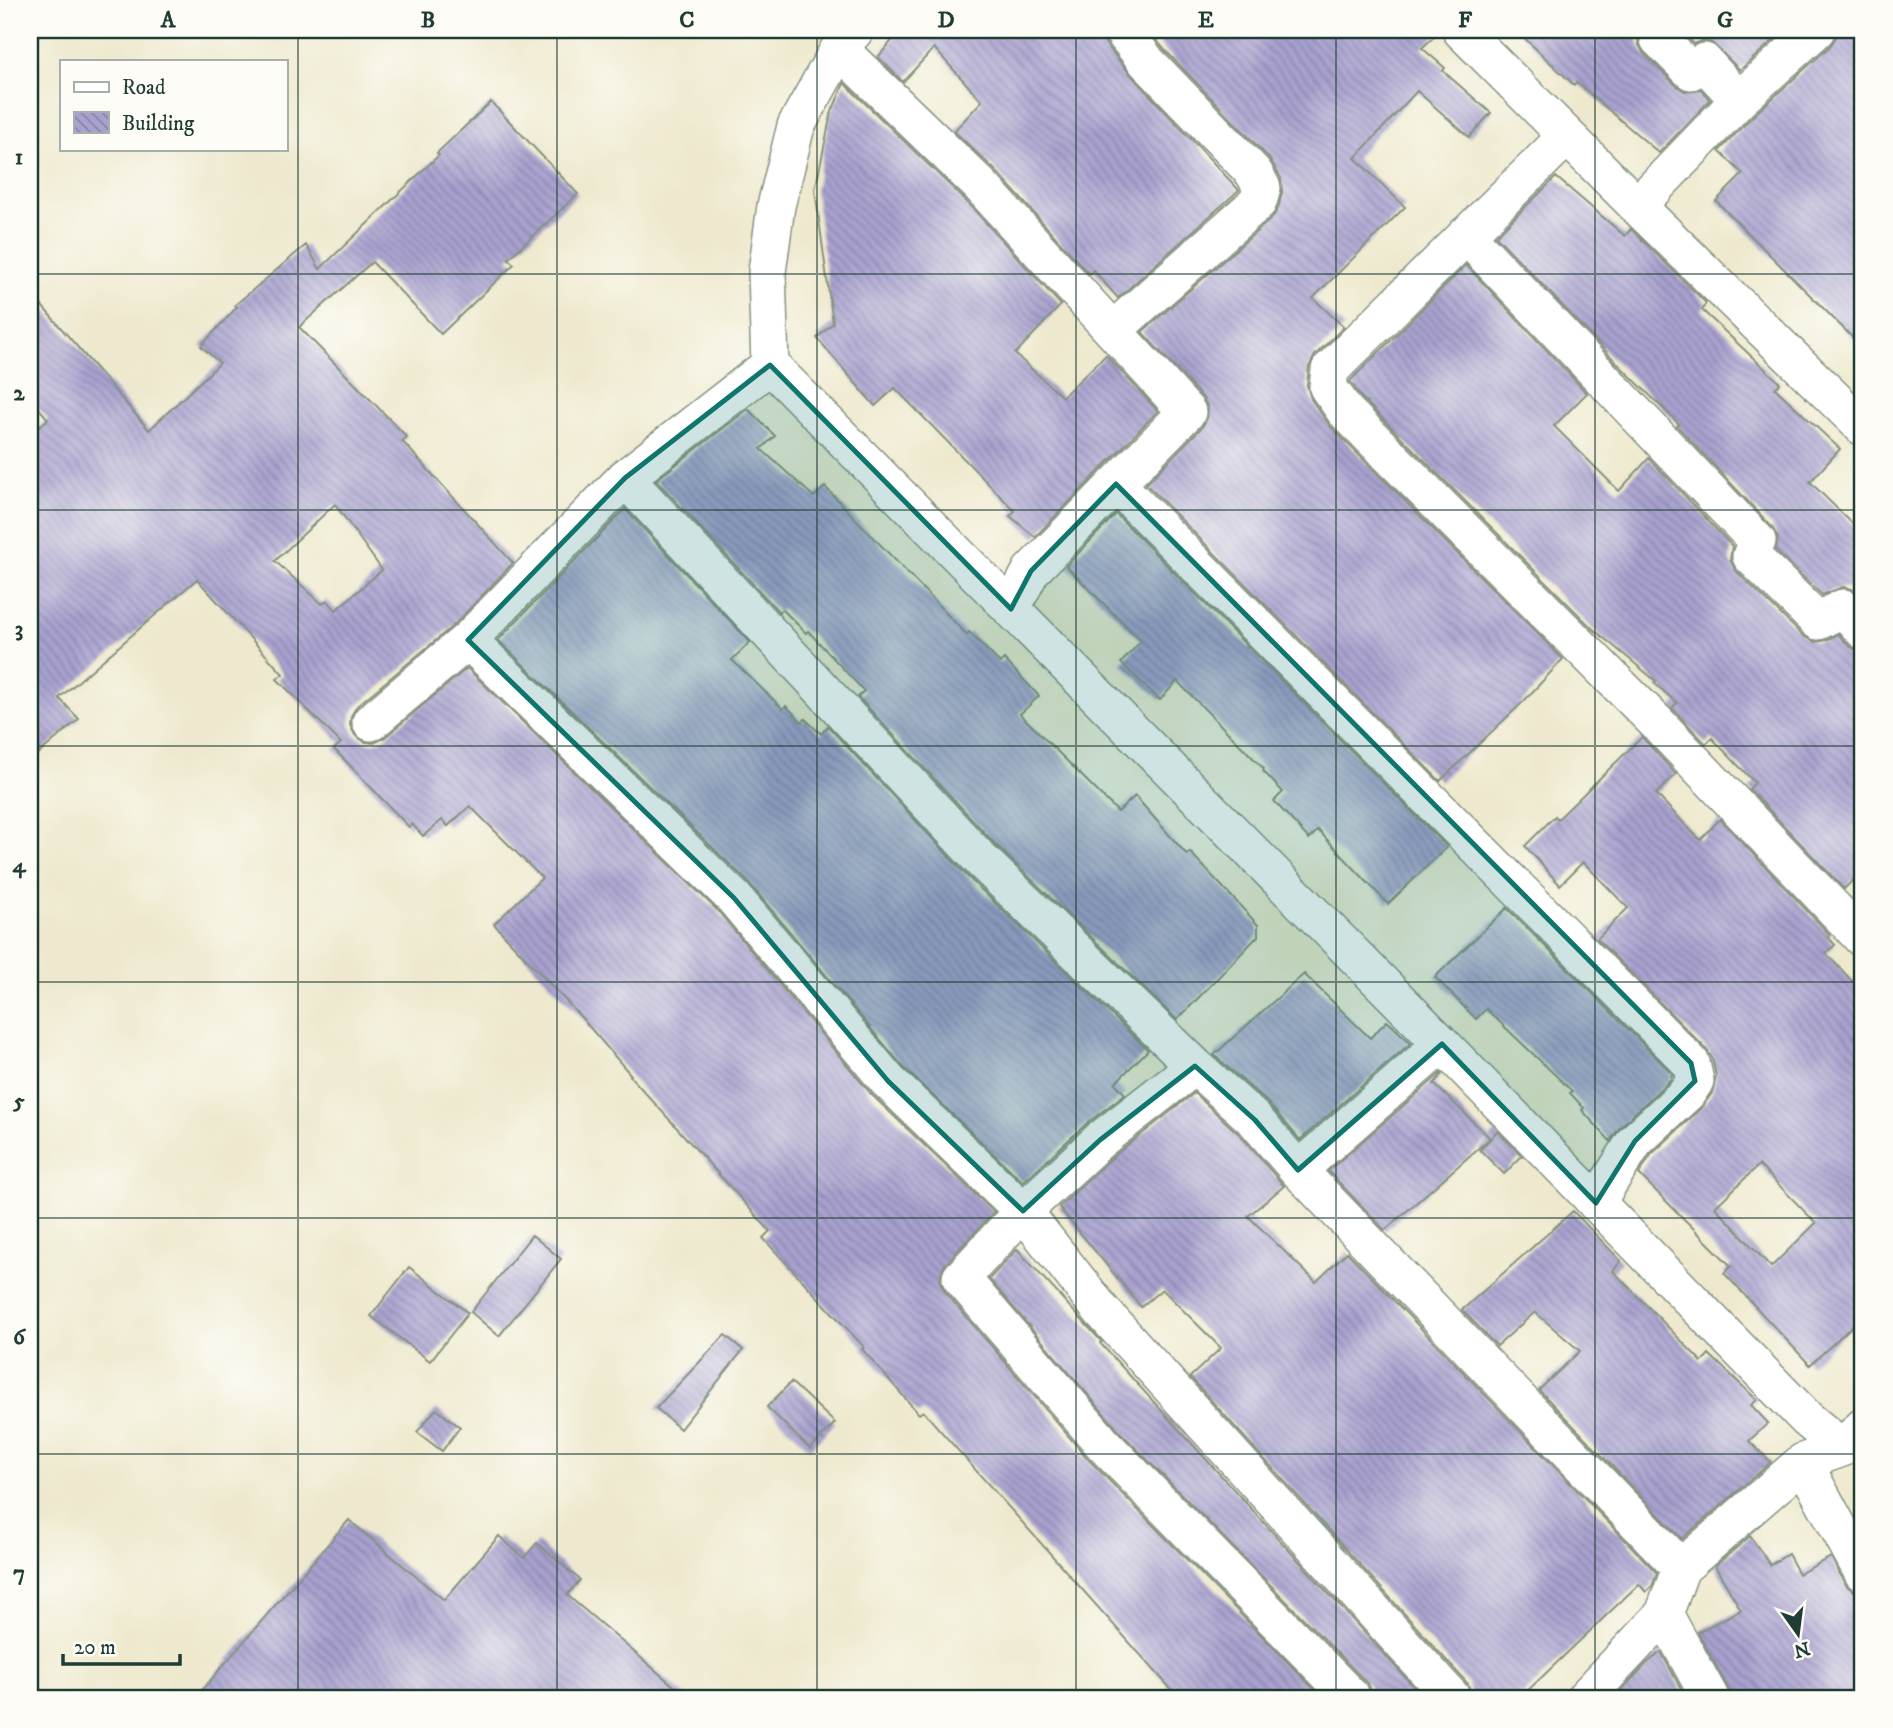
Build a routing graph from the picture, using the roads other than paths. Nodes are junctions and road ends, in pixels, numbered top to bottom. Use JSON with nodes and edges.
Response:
{"nodes":[{"id":1,"x":1122,"y":30,"type":"edge"},
{"id":2,"x":1461,"y":30,"type":"edge"},
{"id":3,"x":1664,"y":30,"type":"edge"},
{"id":4,"x":1816,"y":30,"type":"edge"},
{"id":5,"x":847,"y":39,"type":"edge"},
{"id":6,"x":1739,"y":100,"type":"junction"},
{"id":7,"x":1567,"y":136,"type":"junction"},
{"id":8,"x":1637,"y":206,"type":"junction"},
{"id":9,"x":1466,"y":235,"type":"junction"},
{"id":10,"x":1113,"y":330,"type":"junction"},
{"id":11,"x":770,"y":365,"type":"junction"},
{"id":12,"x":1863,"y":427,"type":"edge"},
{"id":13,"x":625,"y":478,"type":"junction"},
{"id":14,"x":1116,"y":484,"type":"junction"},
{"id":15,"x":1011,"y":609,"type":"junction"},
{"id":16,"x":1863,"y":630,"type":"edge"},
{"id":17,"x":468,"y":640,"type":"junction"},
{"id":18,"x":371,"y":722,"type":"dead end"},
{"id":19,"x":1863,"y":939,"type":"edge"},
{"id":20,"x":1442,"y":1044,"type":"junction"},
{"id":21,"x":1195,"y":1066,"type":"junction"},
{"id":22,"x":1298,"y":1170,"type":"junction"},
{"id":23,"x":1596,"y":1203,"type":"junction"},
{"id":24,"x":1023,"y":1211,"type":"junction"},
{"id":25,"x":1852,"y":1437,"type":"edge"},
{"id":26,"x":1803,"y":1462,"type":"junction"},
{"id":27,"x":1681,"y":1568,"type":"junction"},
{"id":28,"x":1863,"y":1573,"type":"edge"},
{"id":29,"x":1664,"y":1614,"type":"junction"},
{"id":30,"x":1352,"y":1698,"type":"edge"},
{"id":31,"x":1451,"y":1698,"type":"edge"},
{"id":32,"x":1585,"y":1698,"type":"edge"},
{"id":33,"x":1710,"y":1698,"type":"edge"}],
"edges":[{"from":1,"to":10,"type":"street"},
{"from":2,"to":7,"type":"street"},
{"from":3,"to":6,"type":"street"},
{"from":4,"to":6,"type":"street"},
{"from":5,"to":10,"type":"street"},
{"from":5,"to":11,"type":"street"},
{"from":6,"to":8,"type":"street"},
{"from":7,"to":8,"type":"street"},
{"from":7,"to":9,"type":"street"},
{"from":8,"to":12,"type":"street"},
{"from":9,"to":16,"type":"street"},
{"from":9,"to":19,"type":"street"},
{"from":10,"to":14,"type":"street"},
{"from":11,"to":13,"type":"street"},
{"from":11,"to":15,"type":"street"},
{"from":13,"to":17,"type":"street"},
{"from":13,"to":21,"type":"street"},
{"from":14,"to":15,"type":"street"},
{"from":14,"to":23,"type":"street"},
{"from":15,"to":20,"type":"street"},
{"from":17,"to":18,"type":"street"},
{"from":17,"to":24,"type":"street"},
{"from":20,"to":22,"type":"street"},
{"from":20,"to":23,"type":"street"},
{"from":21,"to":22,"type":"street"},
{"from":21,"to":24,"type":"street"},
{"from":22,"to":27,"type":"street"},
{"from":23,"to":25,"type":"street"},
{"from":24,"to":30,"type":"street"},
{"from":24,"to":31,"type":"street"},
{"from":25,"to":26,"type":"street"},
{"from":26,"to":27,"type":"street"},
{"from":26,"to":28,"type":"street"},
{"from":27,"to":29,"type":"street"},
{"from":29,"to":32,"type":"street"},
{"from":29,"to":33,"type":"street"}]}
